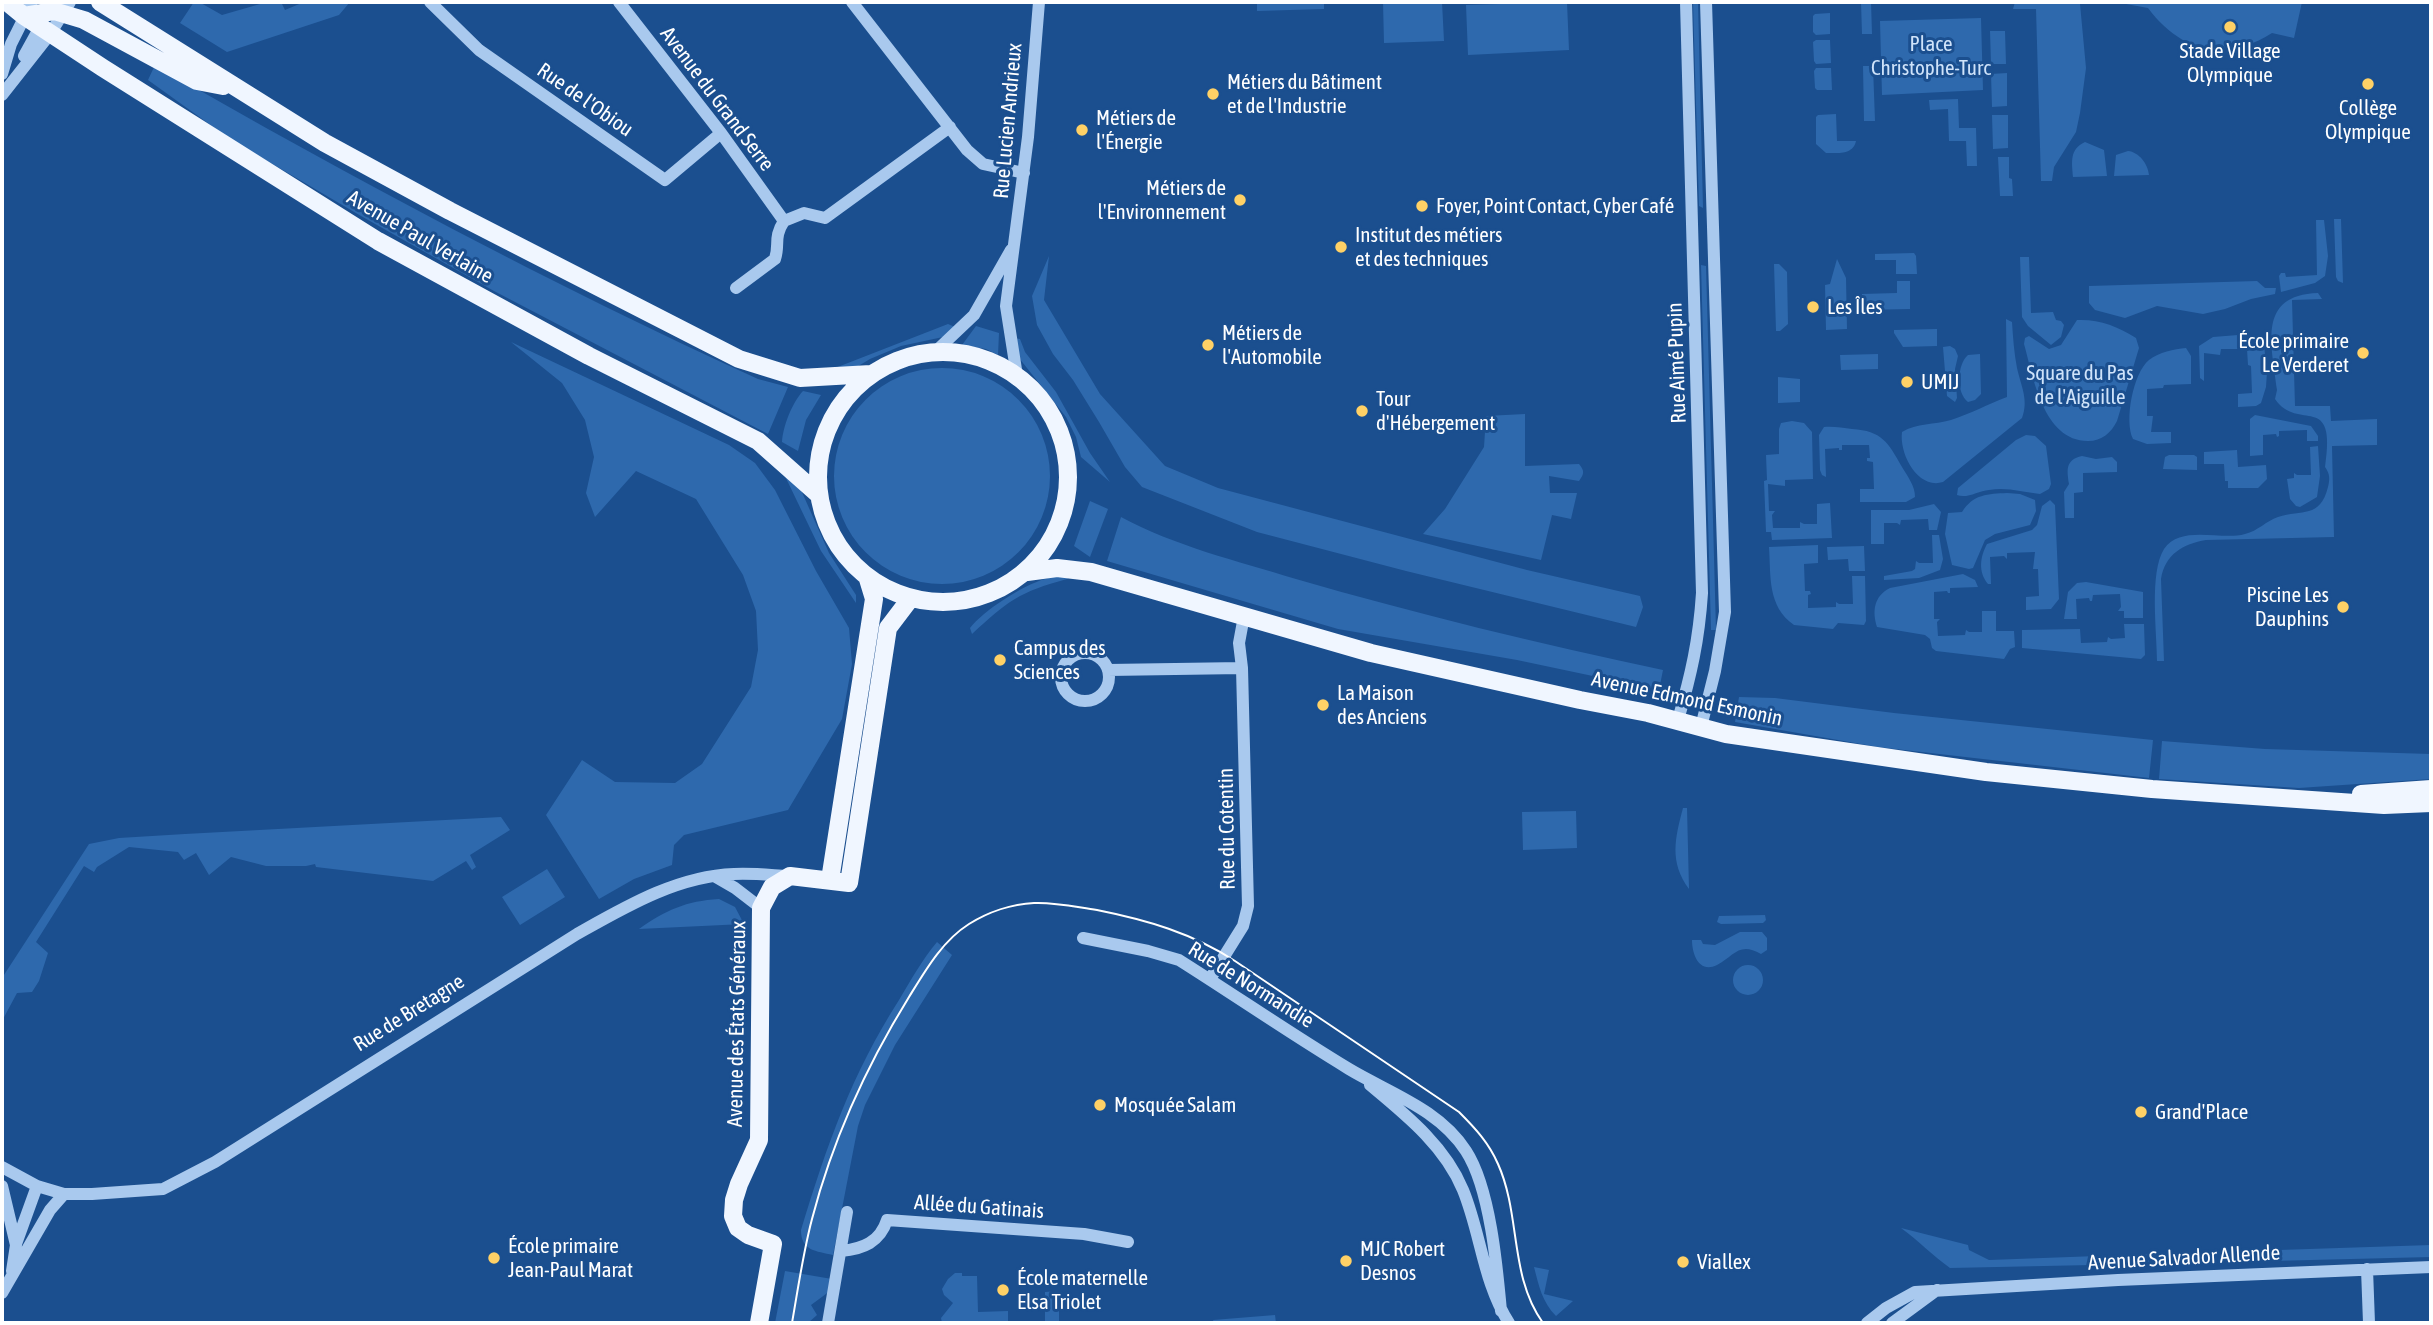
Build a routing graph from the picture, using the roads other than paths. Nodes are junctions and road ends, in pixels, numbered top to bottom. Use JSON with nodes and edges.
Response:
{"nodes":[{"id":1,"x":7,"y":2,"type":"edge"},
{"id":2,"x":100,"y":2,"type":"edge"},
{"id":3,"x":430,"y":2,"type":"edge"},
{"id":4,"x":619,"y":2,"type":"edge"},
{"id":5,"x":852,"y":2,"type":"edge"},
{"id":6,"x":1040,"y":2,"type":"edge"},
{"id":7,"x":1686,"y":2,"type":"edge"},
{"id":8,"x":1706,"y":2,"type":"edge"},
{"id":9,"x":48,"y":12,"type":"edge"},
{"id":10,"x":5,"y":56,"type":"edge"},
{"id":11,"x":2,"y":74,"type":"edge"},
{"id":12,"x":2,"y":88,"type":"edge"},
{"id":13,"x":236,"y":89,"type":"junction"},
{"id":14,"x":2,"y":95,"type":"edge"},
{"id":15,"x":950,"y":127,"type":"junction"},
{"id":16,"x":721,"y":133,"type":"junction"},
{"id":17,"x":1024,"y":173,"type":"junction"},
{"id":18,"x":784,"y":221,"type":"junction"},
{"id":19,"x":1015,"y":243,"type":"junction"},
{"id":20,"x":736,"y":288,"type":"dead end"},
{"id":21,"x":935,"y":352,"type":"junction"},
{"id":22,"x":871,"y":374,"type":"junction"},
{"id":23,"x":1017,"y":376,"type":"junction"},
{"id":24,"x":819,"y":495,"type":"junction"},
{"id":25,"x":1056,"y":534,"type":"junction"},
{"id":26,"x":1079,"y":570,"type":"junction"},
{"id":27,"x":1027,"y":572,"type":"junction"},
{"id":28,"x":867,"y":576,"type":"junction"},
{"id":29,"x":910,"y":599,"type":"junction"},
{"id":30,"x":1244,"y":616,"type":"junction"},
{"id":31,"x":1242,"y":668,"type":"junction"},
{"id":32,"x":1108,"y":670,"type":"dead end"},
{"id":33,"x":1678,"y":720,"type":"junction"},
{"id":34,"x":1701,"y":727,"type":"junction"},
{"id":35,"x":2431,"y":789,"type":"edge"},
{"id":36,"x":2299,"y":799,"type":"junction"},
{"id":37,"x":2431,"y":803,"type":"edge"},
{"id":38,"x":790,"y":876,"type":"junction"},
{"id":39,"x":716,"y":877,"type":"junction"},
{"id":40,"x":830,"y":880,"type":"junction"},
{"id":41,"x":761,"y":908,"type":"junction"},
{"id":42,"x":1083,"y":937,"type":"dead end"},
{"id":43,"x":1210,"y":979,"type":"junction"},
{"id":44,"x":1351,"y":1070,"type":"junction"},
{"id":45,"x":2,"y":1167,"type":"edge"},
{"id":46,"x":2,"y":1186,"type":"edge"},
{"id":47,"x":37,"y":1186,"type":"junction"},
{"id":48,"x":64,"y":1194,"type":"junction"},
{"id":49,"x":848,"y":1212,"type":"dead end"},
{"id":50,"x":1128,"y":1242,"type":"dead end"},
{"id":51,"x":16,"y":1245,"type":"junction"},
{"id":52,"x":841,"y":1251,"type":"junction"},
{"id":53,"x":2431,"y":1267,"type":"edge"},
{"id":54,"x":2367,"y":1269,"type":"junction"},
{"id":55,"x":11,"y":1275,"type":"junction"},
{"id":56,"x":1938,"y":1290,"type":"junction"},
{"id":57,"x":2,"y":1293,"type":"edge"},
{"id":58,"x":1501,"y":1311,"type":"junction"},
{"id":59,"x":759,"y":1323,"type":"edge"},
{"id":60,"x":828,"y":1323,"type":"edge"},
{"id":61,"x":1509,"y":1323,"type":"edge"},
{"id":62,"x":1867,"y":1323,"type":"edge"},
{"id":63,"x":1892,"y":1323,"type":"edge"},
{"id":64,"x":2370,"y":1323,"type":"edge"}],
"edges":[{"from":1,"to":9,"type":"main road","name":"Avenue Paul Verlaine"},
{"from":2,"to":13,"type":"main road","name":"Avenue Paul Verlaine"},
{"from":3,"to":16,"type":"street","name":"Rue de l'Obiou"},
{"from":4,"to":16,"type":"street","name":"Avenue du Grand Serre"},
{"from":5,"to":15,"type":"street"},
{"from":6,"to":17,"type":"street","name":"Rue Lucien Andrieux"},
{"from":7,"to":33,"type":"street","name":"Rue Aimé Pupin"},
{"from":8,"to":34,"type":"street","name":"Rue Aimé Pupin"},
{"from":9,"to":10,"type":"street"},
{"from":9,"to":12,"type":"street"},
{"from":9,"to":13,"type":"main road"},
{"from":9,"to":14,"type":"street"},
{"from":9,"to":24,"type":"main road","name":"Avenue Paul Verlaine"},
{"from":10,"to":11,"type":"street"},
{"from":13,"to":22,"type":"main road","name":"Avenue Paul Verlaine"},
{"from":15,"to":17,"type":"street"},
{"from":15,"to":18,"type":"street"},
{"from":16,"to":18,"type":"street","name":"Avenue du Grand Serre"},
{"from":17,"to":19,"type":"street","name":"Rue Lucien Andrieux"},
{"from":18,"to":20,"type":"street"},
{"from":19,"to":21,"type":"street","name":"Rue Lucien Andrieux"},
{"from":19,"to":23,"type":"street","name":"Rue Lucien Andrieux"},
{"from":21,"to":22,"type":"main road"},
{"from":21,"to":23,"type":"main road"},
{"from":22,"to":24,"type":"main road"},
{"from":23,"to":25,"type":"main road"},
{"from":24,"to":28,"type":"main road"},
{"from":25,"to":26,"type":"main road"},
{"from":25,"to":27,"type":"main road"},
{"from":26,"to":27,"type":"main road","name":"Avenue Edmond Esmonin"},
{"from":26,"to":30,"type":"main road","name":"Avenue Edmond Esmonin"},
{"from":27,"to":29,"type":"main road"},
{"from":28,"to":29,"type":"main road"},
{"from":28,"to":40,"type":"main road"},
{"from":29,"to":40,"type":"main road","name":"Rue de Bretagne"},
{"from":30,"to":31,"type":"street","name":"Rue du Cotentin"},
{"from":30,"to":33,"type":"main road","name":"Avenue Edmond Esmonin"},
{"from":31,"to":32,"type":"street"},
{"from":31,"to":43,"type":"street","name":"Rue du Cotentin"},
{"from":33,"to":34,"type":"main road","name":"Avenue Edmond Esmonin"},
{"from":34,"to":36,"type":"main road","name":"Avenue Edmond Esmonin"},
{"from":35,"to":36,"type":"main road","name":"Avenue Edmond Esmonin"},
{"from":36,"to":37,"type":"main road","name":"Avenue Edmond Esmonin"},
{"from":38,"to":39,"type":"street","name":"Rue de Bretagne"},
{"from":38,"to":40,"type":"main road","name":"Rue de Bretagne"},
{"from":38,"to":41,"type":"main road","name":"Avenue des États Généraux"},
{"from":39,"to":41,"type":"street"},
{"from":39,"to":48,"type":"street","name":"Rue de Bretagne"},
{"from":41,"to":59,"type":"main road","name":"Avenue des États Généraux"},
{"from":42,"to":43,"type":"street","name":"Rue de Normandie"},
{"from":43,"to":44,"type":"street","name":"Rue de Normandie"},
{"from":44,"to":58,"type":"street","name":"Rue de Normandie"},
{"from":44,"to":58,"type":"street","name":"Rue de Normandie"},
{"from":45,"to":47,"type":"street","name":"Rue de Bretagne"},
{"from":46,"to":51,"type":"street"},
{"from":47,"to":48,"type":"street","name":"Rue de Bretagne"},
{"from":47,"to":51,"type":"street"},
{"from":48,"to":55,"type":"street"},
{"from":49,"to":52,"type":"street"},
{"from":50,"to":52,"type":"street","name":"Allée du Gatinais"},
{"from":51,"to":55,"type":"street"},
{"from":52,"to":60,"type":"street"},
{"from":53,"to":54,"type":"street","name":"Avenue Salvador Allende"},
{"from":54,"to":56,"type":"street","name":"Avenue Salvador Allende"},
{"from":54,"to":64,"type":"street"},
{"from":55,"to":57,"type":"street"},
{"from":56,"to":62,"type":"street","name":"Avenue Salvador Allende"},
{"from":56,"to":63,"type":"street"},
{"from":58,"to":61,"type":"street","name":"Rue de Normandie"}]}
